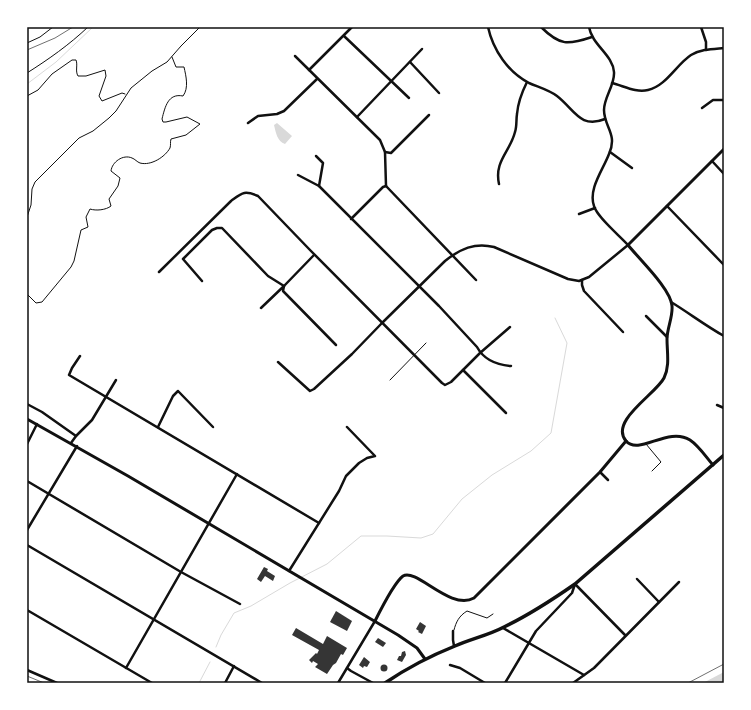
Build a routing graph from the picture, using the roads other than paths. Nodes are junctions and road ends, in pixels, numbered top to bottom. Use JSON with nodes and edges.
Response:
{"nodes":[{"id":1,"x":352,"y":27,"type":"edge"},
{"id":2,"x":488,"y":27,"type":"edge"},
{"id":3,"x":541,"y":27,"type":"edge"},
{"id":4,"x":589,"y":27,"type":"edge"},
{"id":5,"x":701,"y":27,"type":"edge"},
{"id":6,"x":344,"y":36,"type":"junction"},
{"id":7,"x":592,"y":37,"type":"junction"},
{"id":8,"x":724,"y":48,"type":"edge"},
{"id":9,"x":422,"y":49,"type":"dead end"},
{"id":10,"x":706,"y":50,"type":"junction"},
{"id":11,"x":295,"y":56,"type":"dead end"},
{"id":12,"x":410,"y":62,"type":"junction"},
{"id":13,"x":309,"y":70,"type":"junction"},
{"id":14,"x":317,"y":78,"type":"junction"},
{"id":15,"x":392,"y":81,"type":"junction"},
{"id":16,"x":527,"y":82,"type":"junction"},
{"id":17,"x":612,"y":83,"type":"junction"},
{"id":18,"x":439,"y":93,"type":"dead end"},
{"id":19,"x":409,"y":98,"type":"dead end"},
{"id":20,"x":724,"y":100,"type":"edge"},
{"id":21,"x":702,"y":108,"type":"dead end"},
{"id":22,"x":429,"y":115,"type":"dead end"},
{"id":23,"x":357,"y":117,"type":"junction"},
{"id":24,"x":606,"y":119,"type":"junction"},
{"id":25,"x":248,"y":123,"type":"dead end"},
{"id":26,"x":724,"y":149,"type":"edge"},
{"id":27,"x":385,"y":152,"type":"junction"},
{"id":28,"x":610,"y":152,"type":"junction"},
{"id":29,"x":316,"y":156,"type":"dead end"},
{"id":30,"x":712,"y":161,"type":"junction"},
{"id":31,"x":632,"y":168,"type":"dead end"},
{"id":32,"x":298,"y":174,"type":"dead end"},
{"id":33,"x":724,"y":174,"type":"edge"},
{"id":34,"x":499,"y":184,"type":"dead end"},
{"id":35,"x":319,"y":186,"type":"junction"},
{"id":36,"x":386,"y":186,"type":"junction"},
{"id":37,"x":667,"y":206,"type":"junction"},
{"id":38,"x":594,"y":208,"type":"junction"},
{"id":39,"x":578,"y":214,"type":"dead end"},
{"id":40,"x":351,"y":219,"type":"junction"},
{"id":41,"x":628,"y":245,"type":"junction"},
{"id":42,"x":314,"y":255,"type":"junction"},
{"id":43,"x":452,"y":255,"type":"junction"},
{"id":44,"x":724,"y":265,"type":"edge"},
{"id":45,"x":159,"y":272,"type":"dead end"},
{"id":46,"x":476,"y":280,"type":"dead end"},
{"id":47,"x":582,"y":280,"type":"junction"},
{"id":48,"x":202,"y":281,"type":"dead end"},
{"id":49,"x":284,"y":286,"type":"junction"},
{"id":50,"x":419,"y":286,"type":"junction"},
{"id":51,"x":671,"y":302,"type":"junction"},
{"id":52,"x":260,"y":308,"type":"dead end"},
{"id":53,"x":646,"y":316,"type":"dead end"},
{"id":54,"x":382,"y":323,"type":"junction"},
{"id":55,"x":510,"y":327,"type":"dead end"},
{"id":56,"x":623,"y":332,"type":"dead end"},
{"id":57,"x":724,"y":336,"type":"edge"},
{"id":58,"x":667,"y":337,"type":"junction"},
{"id":59,"x":426,"y":343,"type":"dead end"},
{"id":60,"x":336,"y":345,"type":"dead end"},
{"id":61,"x":480,"y":353,"type":"junction"},
{"id":62,"x":80,"y":356,"type":"dead end"},
{"id":63,"x":414,"y":356,"type":"junction"},
{"id":64,"x":278,"y":362,"type":"dead end"},
{"id":65,"x":511,"y":366,"type":"dead end"},
{"id":66,"x":463,"y":370,"type":"junction"},
{"id":67,"x":116,"y":380,"type":"dead end"},
{"id":68,"x":390,"y":380,"type":"dead end"},
{"id":69,"x":106,"y":397,"type":"junction"},
{"id":70,"x":27,"y":404,"type":"edge"},
{"id":71,"x":717,"y":405,"type":"dead end"},
{"id":72,"x":724,"y":408,"type":"edge"},
{"id":73,"x":506,"y":413,"type":"dead end"},
{"id":74,"x":27,"y":419,"type":"edge"},
{"id":75,"x":37,"y":424,"type":"junction"},
{"id":76,"x":214,"y":427,"type":"dead end"},
{"id":77,"x":347,"y":427,"type":"dead end"},
{"id":78,"x":158,"y":428,"type":"junction"},
{"id":79,"x":76,"y":436,"type":"junction"},
{"id":80,"x":626,"y":441,"type":"junction"},
{"id":81,"x":71,"y":443,"type":"junction"},
{"id":82,"x":27,"y":444,"type":"edge"},
{"id":83,"x":646,"y":444,"type":"junction"},
{"id":84,"x":77,"y":446,"type":"junction"},
{"id":85,"x":724,"y":455,"type":"edge"},
{"id":86,"x":713,"y":464,"type":"junction"},
{"id":87,"x":652,"y":471,"type":"dead end"},
{"id":88,"x":600,"y":472,"type":"junction"},
{"id":89,"x":237,"y":474,"type":"junction"},
{"id":90,"x":608,"y":480,"type":"dead end"},
{"id":91,"x":27,"y":481,"type":"edge"},
{"id":92,"x":48,"y":494,"type":"junction"},
{"id":93,"x":209,"y":523,"type":"junction"},
{"id":94,"x":319,"y":523,"type":"junction"},
{"id":95,"x":27,"y":530,"type":"edge"},
{"id":96,"x":27,"y":545,"type":"edge"},
{"id":97,"x":289,"y":571,"type":"junction"},
{"id":98,"x":181,"y":572,"type":"junction"},
{"id":99,"x":637,"y":579,"type":"dead end"},
{"id":100,"x":679,"y":582,"type":"dead end"},
{"id":101,"x":575,"y":584,"type":"junction"},
{"id":102,"x":659,"y":602,"type":"junction"},
{"id":103,"x":240,"y":604,"type":"dead end"},
{"id":104,"x":27,"y":610,"type":"edge"},
{"id":105,"x":493,"y":614,"type":"dead end"},
{"id":106,"x":154,"y":619,"type":"junction"},
{"id":107,"x":375,"y":621,"type":"junction"},
{"id":108,"x":503,"y":628,"type":"junction"},
{"id":109,"x":453,"y":631,"type":"joint"},
{"id":110,"x":625,"y":636,"type":"junction"},
{"id":111,"x":529,"y":642,"type":"junction"},
{"id":112,"x":454,"y":646,"type":"junction"},
{"id":113,"x":425,"y":659,"type":"junction"},
{"id":114,"x":450,"y":665,"type":"dead end"},
{"id":115,"x":234,"y":666,"type":"junction"},
{"id":116,"x":126,"y":668,"type":"junction"},
{"id":117,"x":347,"y":668,"type":"junction"},
{"id":118,"x":27,"y":670,"type":"edge"},
{"id":119,"x":584,"y":675,"type":"junction"},
{"id":120,"x":57,"y":683,"type":"edge"},
{"id":121,"x":152,"y":683,"type":"edge"},
{"id":122,"x":225,"y":683,"type":"edge"},
{"id":123,"x":262,"y":683,"type":"edge"},
{"id":124,"x":338,"y":683,"type":"edge"},
{"id":125,"x":373,"y":683,"type":"edge"},
{"id":126,"x":385,"y":683,"type":"edge"},
{"id":127,"x":485,"y":683,"type":"edge"},
{"id":128,"x":505,"y":683,"type":"edge"},
{"id":129,"x":573,"y":683,"type":"edge"}],
"edges":[{"from":1,"to":6,"type":"street"},
{"from":2,"to":16,"type":"street"},
{"from":3,"to":7,"type":"street"},
{"from":4,"to":7,"type":"street"},
{"from":5,"to":10,"type":"street"},
{"from":6,"to":13,"type":"street"},
{"from":6,"to":15,"type":"street"},
{"from":7,"to":17,"type":"street"},
{"from":8,"to":10,"type":"street"},
{"from":9,"to":12,"type":"street"},
{"from":10,"to":17,"type":"street"},
{"from":11,"to":13,"type":"street"},
{"from":12,"to":15,"type":"street"},
{"from":12,"to":18,"type":"street"},
{"from":13,"to":14,"type":"street"},
{"from":14,"to":23,"type":"street"},
{"from":14,"to":25,"type":"street"},
{"from":15,"to":19,"type":"street"},
{"from":15,"to":23,"type":"street"},
{"from":16,"to":24,"type":"street"},
{"from":16,"to":34,"type":"street"},
{"from":17,"to":24,"type":"street"},
{"from":20,"to":21,"type":"street"},
{"from":22,"to":27,"type":"street"},
{"from":23,"to":27,"type":"street"},
{"from":24,"to":28,"type":"street"},
{"from":26,"to":30,"type":"street"},
{"from":27,"to":36,"type":"street"},
{"from":28,"to":31,"type":"street"},
{"from":28,"to":38,"type":"street"},
{"from":29,"to":35,"type":"street"},
{"from":30,"to":33,"type":"street"},
{"from":30,"to":37,"type":"street"},
{"from":32,"to":35,"type":"street"},
{"from":35,"to":40,"type":"street"},
{"from":36,"to":40,"type":"street"},
{"from":36,"to":43,"type":"street"},
{"from":37,"to":41,"type":"street"},
{"from":37,"to":44,"type":"street"},
{"from":38,"to":39,"type":"street"},
{"from":38,"to":41,"type":"street"},
{"from":40,"to":50,"type":"street"},
{"from":41,"to":47,"type":"street"},
{"from":41,"to":51,"type":"street"},
{"from":42,"to":45,"type":"street"},
{"from":42,"to":49,"type":"street"},
{"from":42,"to":54,"type":"street"},
{"from":43,"to":46,"type":"street"},
{"from":43,"to":47,"type":"street"},
{"from":43,"to":50,"type":"street"},
{"from":47,"to":56,"type":"street"},
{"from":48,"to":49,"type":"street"},
{"from":49,"to":52,"type":"street"},
{"from":49,"to":60,"type":"street"},
{"from":50,"to":54,"type":"street"},
{"from":50,"to":61,"type":"street"},
{"from":51,"to":57,"type":"street"},
{"from":51,"to":58,"type":"street"},
{"from":53,"to":58,"type":"street"},
{"from":54,"to":63,"type":"street"},
{"from":54,"to":64,"type":"street"},
{"from":55,"to":61,"type":"street"},
{"from":58,"to":80,"type":"street"},
{"from":59,"to":63,"type":"lane"},
{"from":61,"to":65,"type":"street"},
{"from":61,"to":66,"type":"street"},
{"from":62,"to":69,"type":"street"},
{"from":63,"to":66,"type":"street"},
{"from":63,"to":68,"type":"lane"},
{"from":66,"to":73,"type":"street"},
{"from":67,"to":69,"type":"street"},
{"from":69,"to":78,"type":"street"},
{"from":69,"to":79,"type":"street"},
{"from":70,"to":79,"type":"street"},
{"from":71,"to":72,"type":"street"},
{"from":74,"to":75,"type":"street"},
{"from":75,"to":81,"type":"street"},
{"from":75,"to":82,"type":"street"},
{"from":76,"to":78,"type":"street"},
{"from":77,"to":94,"type":"street"},
{"from":78,"to":89,"type":"street"},
{"from":79,"to":81,"type":"street"},
{"from":80,"to":83,"type":"street"},
{"from":80,"to":88,"type":"street"},
{"from":81,"to":84,"type":"street"},
{"from":83,"to":86,"type":"street"},
{"from":83,"to":87,"type":"lane"},
{"from":84,"to":92,"type":"street"},
{"from":84,"to":93,"type":"street"},
{"from":85,"to":86,"type":"main road"},
{"from":86,"to":101,"type":"main road"},
{"from":88,"to":90,"type":"street"},
{"from":88,"to":107,"type":"street"},
{"from":89,"to":93,"type":"street"},
{"from":89,"to":94,"type":"street"},
{"from":91,"to":92,"type":"street"},
{"from":92,"to":95,"type":"street"},
{"from":92,"to":98,"type":"street"},
{"from":93,"to":97,"type":"street"},
{"from":93,"to":98,"type":"street"},
{"from":94,"to":97,"type":"street"},
{"from":96,"to":106,"type":"street"},
{"from":97,"to":107,"type":"street"},
{"from":98,"to":103,"type":"street"},
{"from":98,"to":106,"type":"street"},
{"from":99,"to":102,"type":"street"},
{"from":100,"to":102,"type":"street"},
{"from":101,"to":108,"type":"main road"},
{"from":101,"to":110,"type":"street"},
{"from":101,"to":111,"type":"street"},
{"from":102,"to":110,"type":"street"},
{"from":104,"to":116,"type":"street"},
{"from":105,"to":109,"type":"lane"},
{"from":106,"to":115,"type":"street"},
{"from":106,"to":116,"type":"street"},
{"from":107,"to":113,"type":"street"},
{"from":107,"to":117,"type":"street"},
{"from":108,"to":111,"type":"street"},
{"from":108,"to":112,"type":"main road"},
{"from":109,"to":112,"type":"street"},
{"from":110,"to":119,"type":"street"},
{"from":111,"to":119,"type":"street"},
{"from":111,"to":128,"type":"street"},
{"from":112,"to":113,"type":"main road"},
{"from":113,"to":126,"type":"main road"},
{"from":114,"to":127,"type":"street"},
{"from":115,"to":122,"type":"street"},
{"from":115,"to":123,"type":"street"},
{"from":116,"to":121,"type":"street"},
{"from":117,"to":124,"type":"street"},
{"from":117,"to":125,"type":"street"},
{"from":118,"to":120,"type":"street"},
{"from":119,"to":129,"type":"street"}]}
